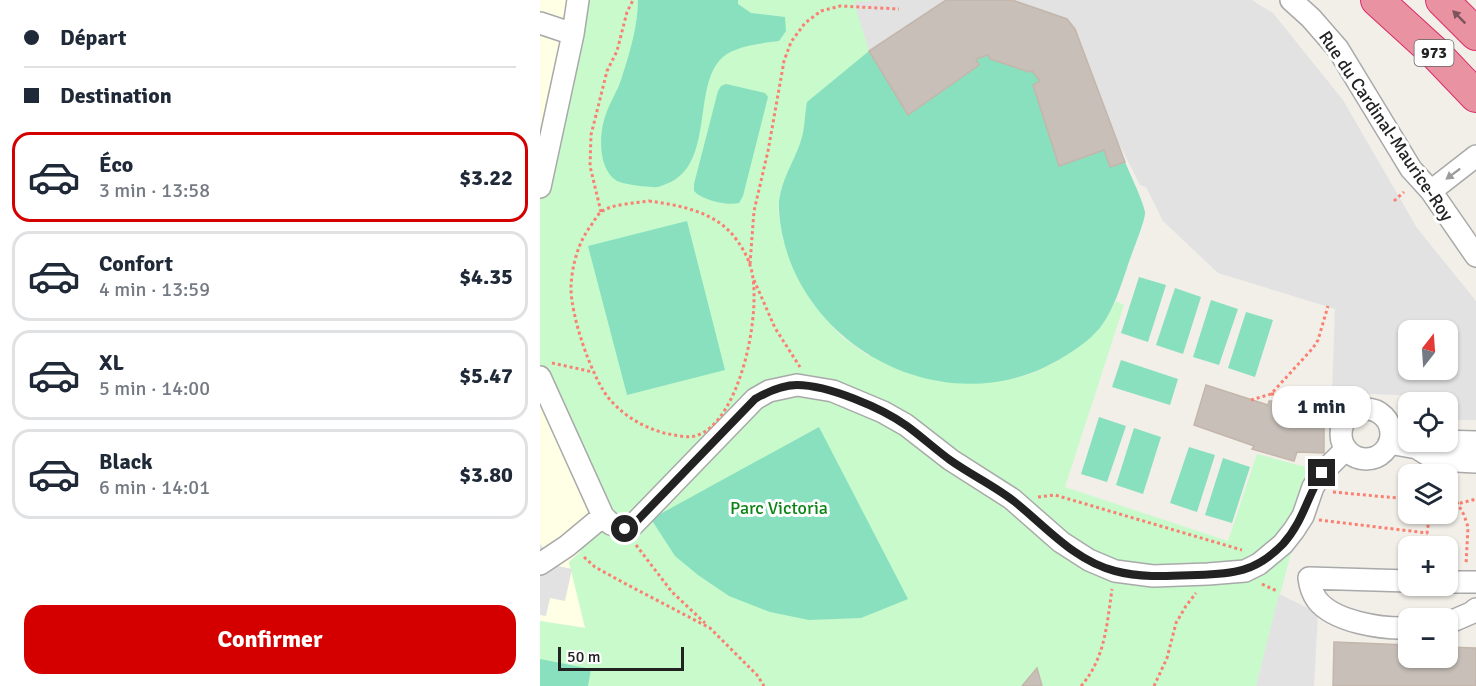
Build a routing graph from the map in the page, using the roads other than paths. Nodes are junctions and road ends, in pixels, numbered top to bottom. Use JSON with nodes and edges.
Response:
{"nodes":[{"id":1,"x":578,"y":0,"type":"edge"},
{"id":2,"x":1291,"y":0,"type":"edge"},
{"id":3,"x":1377,"y":0,"type":"edge"},
{"id":4,"x":1442,"y":0,"type":"edge"},
{"id":5,"x":540,"y":23,"type":"edge"},
{"id":6,"x":573,"y":34,"type":"junction"},
{"id":7,"x":1476,"y":34,"type":"edge"},
{"id":8,"x":1476,"y":96,"type":"edge"},
{"id":9,"x":547,"y":119,"type":"edge"},
{"id":10,"x":1476,"y":156,"type":"edge"},
{"id":11,"x":540,"y":187,"type":"edge"},
{"id":12,"x":1431,"y":191,"type":"junction"},
{"id":13,"x":1476,"y":256,"type":"edge"},
{"id":14,"x":545,"y":369,"type":"edge"},
{"id":15,"x":1458,"y":442,"type":"edge"},
{"id":16,"x":1476,"y":442,"type":"edge"},
{"id":17,"x":1389,"y":443,"type":"junction"},
{"id":18,"x":1398,"y":445,"type":"edge"},
{"id":19,"x":1346,"y":449,"type":"junction"},
{"id":20,"x":1423,"y":452,"type":"edge"},
{"id":21,"x":1476,"y":462,"type":"edge"},
{"id":22,"x":603,"y":516,"type":"junction"},
{"id":23,"x":540,"y":564,"type":"edge"},
{"id":24,"x":1398,"y":581,"type":"edge"},
{"id":25,"x":1476,"y":609,"type":"edge"},
{"id":26,"x":1458,"y":619,"type":"edge"},
{"id":27,"x":1398,"y":627,"type":"edge"}],
"edges":[{"from":1,"to":6,"type":"street"},
{"from":2,"to":12,"type":"street","name":"Rue du Cardinal-Maurice-Roy"},
{"from":3,"to":8,"type":"highway","number":"973"},
{"from":7,"to":4,"type":"highway","number":"973","one_way":true},
{"from":5,"to":6,"type":"street"},
{"from":6,"to":9,"type":"street"},
{"from":9,"to":11,"type":"street"},
{"from":10,"to":12,"type":"street","one_way":true},
{"from":12,"to":13,"type":"street","name":"Rue du Cardinal-Maurice-Roy"},
{"from":14,"to":22,"type":"street"},
{"from":15,"to":16,"type":"street"},
{"from":17,"to":18,"type":"street"},
{"from":17,"to":19,"type":"street"},
{"from":17,"to":19,"type":"street"},
{"from":19,"to":22,"type":"street"},
{"from":20,"to":21,"type":"street"},
{"from":22,"to":23,"type":"street"},
{"from":24,"to":27,"type":"street"},
{"from":25,"to":26,"type":"street"}]}
